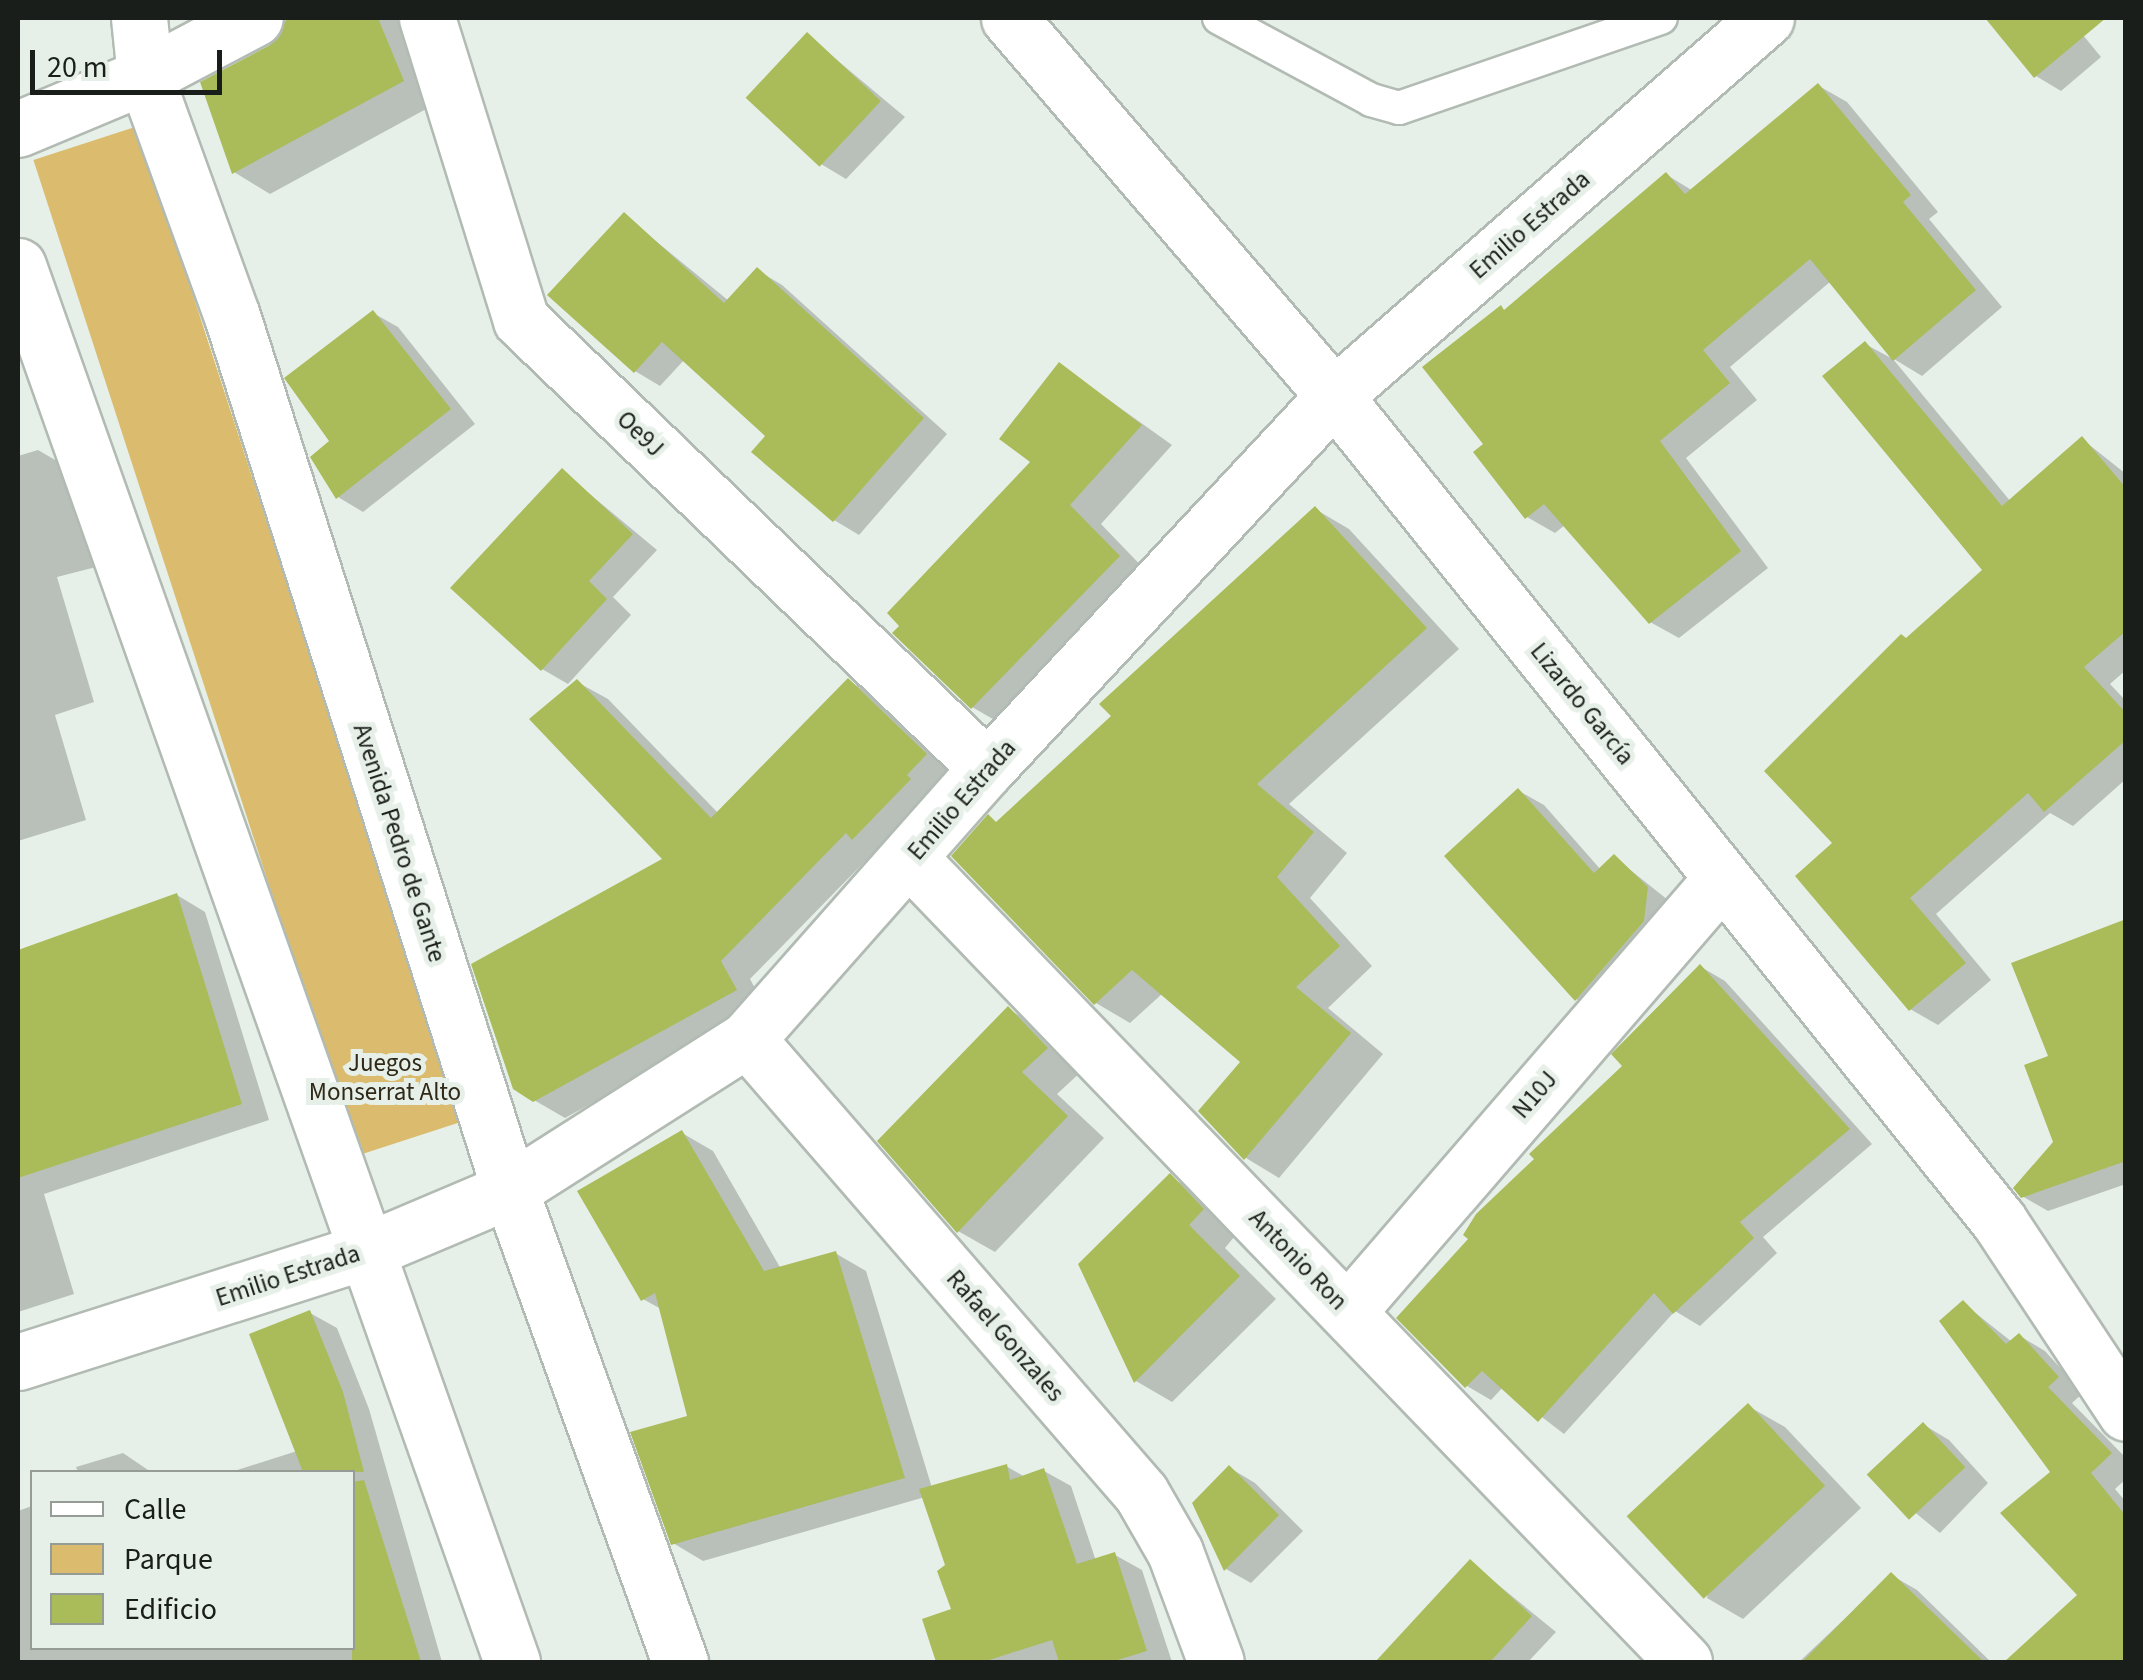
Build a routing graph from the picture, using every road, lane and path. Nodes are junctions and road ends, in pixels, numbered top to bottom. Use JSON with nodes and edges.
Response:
{"nodes":[{"id":1,"x":139,"y":18,"type":"edge"},
{"id":2,"x":254,"y":18,"type":"edge"},
{"id":3,"x":427,"y":18,"type":"edge"},
{"id":4,"x":1009,"y":18,"type":"edge"},
{"id":5,"x":1218,"y":18,"type":"edge"},
{"id":6,"x":1661,"y":18,"type":"edge"},
{"id":7,"x":1748,"y":24,"type":"edge"},
{"id":8,"x":144,"y":76,"type":"junction"},
{"id":9,"x":18,"y":129,"type":"edge"},
{"id":10,"x":18,"y":266,"type":"edge"},
{"id":11,"x":1334,"y":396,"type":"junction"},
{"id":12,"x":987,"y":768,"type":"junction"},
{"id":13,"x":911,"y":860,"type":"junction"},
{"id":14,"x":1722,"y":878,"type":"junction"},
{"id":15,"x":747,"y":1039,"type":"junction"},
{"id":16,"x":510,"y":1190,"type":"junction"},
{"id":17,"x":368,"y":1250,"type":"junction"},
{"id":18,"x":1348,"y":1311,"type":"junction"},
{"id":19,"x":18,"y":1362,"type":"edge"},
{"id":20,"x":2126,"y":1413,"type":"edge"},
{"id":21,"x":512,"y":1662,"type":"edge"},
{"id":22,"x":680,"y":1662,"type":"edge"},
{"id":23,"x":1216,"y":1662,"type":"edge"},
{"id":24,"x":1684,"y":1662,"type":"edge"}],
"edges":[{"from":1,"to":8,"type":"street","name":"Avenida Pedro de Gante"},
{"from":2,"to":8,"type":"street"},
{"from":3,"to":12,"type":"street","name":"Oe9J"},
{"from":4,"to":11,"type":"street","name":"Lizardo García"},
{"from":5,"to":6,"type":"lane"},
{"from":7,"to":11,"type":"street","name":"Emilio Estrada"},
{"from":8,"to":9,"type":"street"},
{"from":8,"to":16,"type":"street","name":"Avenida Pedro de Gante"},
{"from":10,"to":17,"type":"street"},
{"from":11,"to":12,"type":"street","name":"Emilio Estrada"},
{"from":11,"to":14,"type":"street","name":"Lizardo García"},
{"from":12,"to":13,"type":"street","name":"Emilio Estrada"},
{"from":13,"to":15,"type":"street","name":"Emilio Estrada"},
{"from":13,"to":18,"type":"street","name":"Antonio Ron"},
{"from":14,"to":18,"type":"street","name":"N10J"},
{"from":14,"to":20,"type":"street","name":"Lizardo García"},
{"from":15,"to":16,"type":"street","name":"Emilio Estrada"},
{"from":15,"to":23,"type":"street","name":"Rafael Gonzales"},
{"from":16,"to":17,"type":"street","name":"Emilio Estrada"},
{"from":16,"to":22,"type":"street","name":"Avenida Pedro de Gante"},
{"from":17,"to":19,"type":"street","name":"Emilio Estrada"},
{"from":17,"to":21,"type":"street"},
{"from":18,"to":24,"type":"street","name":"Antonio Ron"}]}
